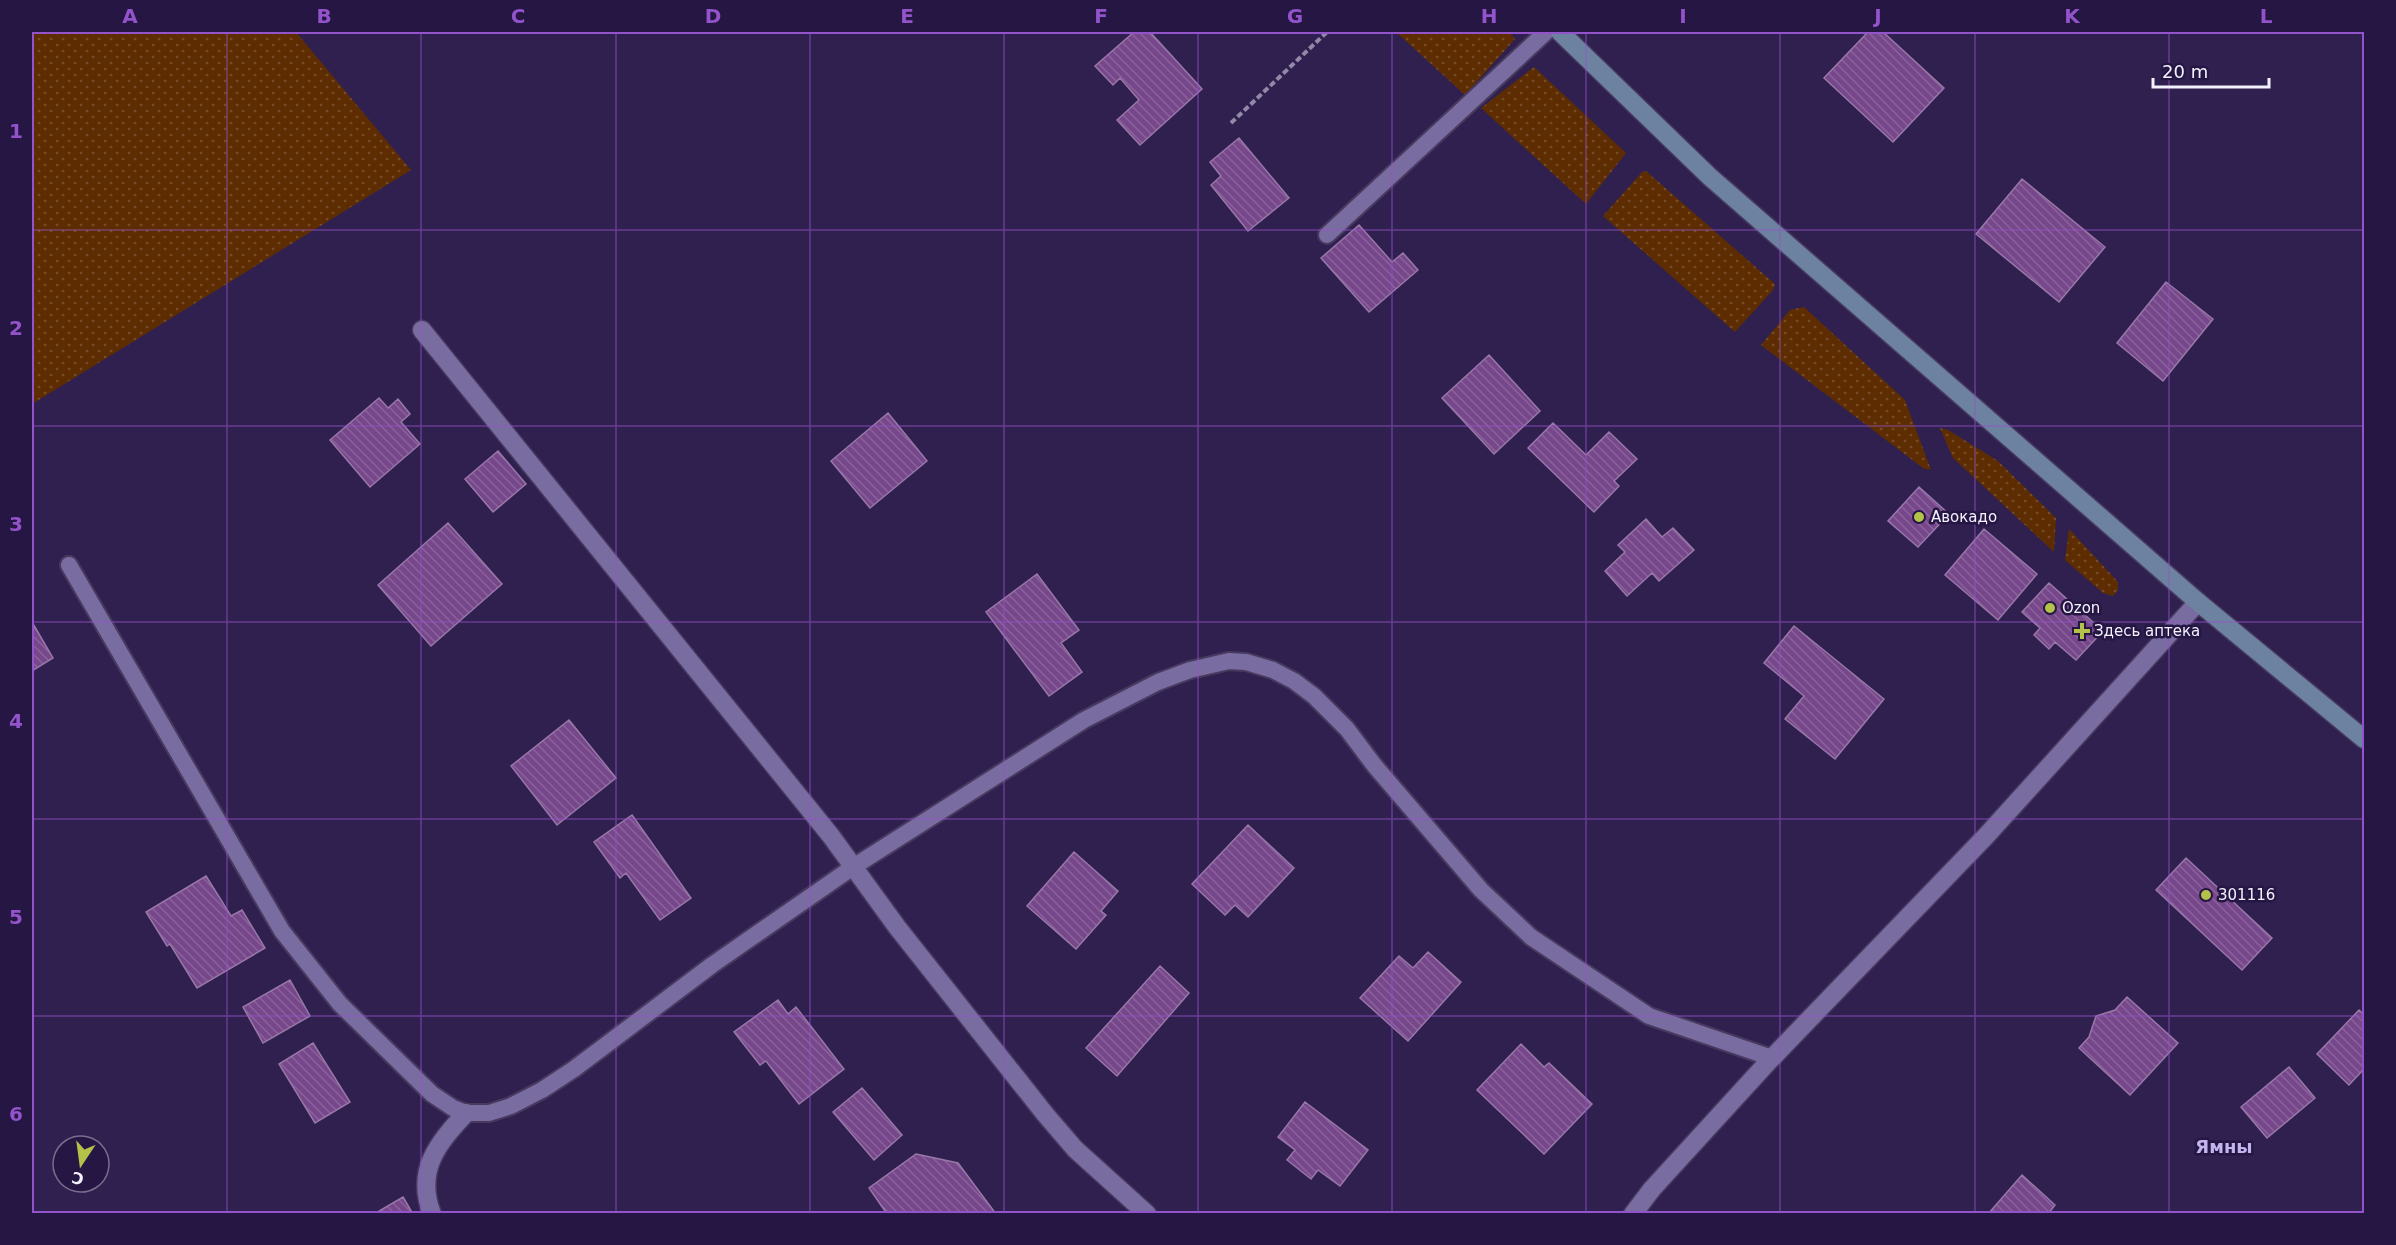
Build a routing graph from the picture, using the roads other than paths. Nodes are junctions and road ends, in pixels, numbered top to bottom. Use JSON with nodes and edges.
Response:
{"nodes":[{"id":1,"x":1546,"y":32,"type":"edge"},
{"id":2,"x":1560,"y":32,"type":"edge"},
{"id":3,"x":1327,"y":234,"type":"dead end"},
{"id":4,"x":422,"y":330,"type":"dead end"},
{"id":5,"x":69,"y":565,"type":"dead end"},
{"id":6,"x":2198,"y":602,"type":"junction"},
{"id":7,"x":2364,"y":739,"type":"edge"},
{"id":8,"x":853,"y":867,"type":"junction"},
{"id":9,"x":1772,"y":1058,"type":"junction"},
{"id":10,"x":466,"y":1113,"type":"junction"},
{"id":11,"x":432,"y":1214,"type":"edge"},
{"id":12,"x":1148,"y":1214,"type":"edge"},
{"id":13,"x":1633,"y":1214,"type":"edge"}],
"edges":[{"from":1,"to":3,"type":"lane"},
{"from":2,"to":6,"type":"main road"},
{"from":4,"to":8,"type":"street"},
{"from":5,"to":10,"type":"lane"},
{"from":6,"to":7,"type":"main road"},
{"from":6,"to":9,"type":"street"},
{"from":8,"to":9,"type":"lane"},
{"from":8,"to":10,"type":"lane"},
{"from":8,"to":12,"type":"street"},
{"from":9,"to":13,"type":"street"},
{"from":10,"to":11,"type":"street"}]}
